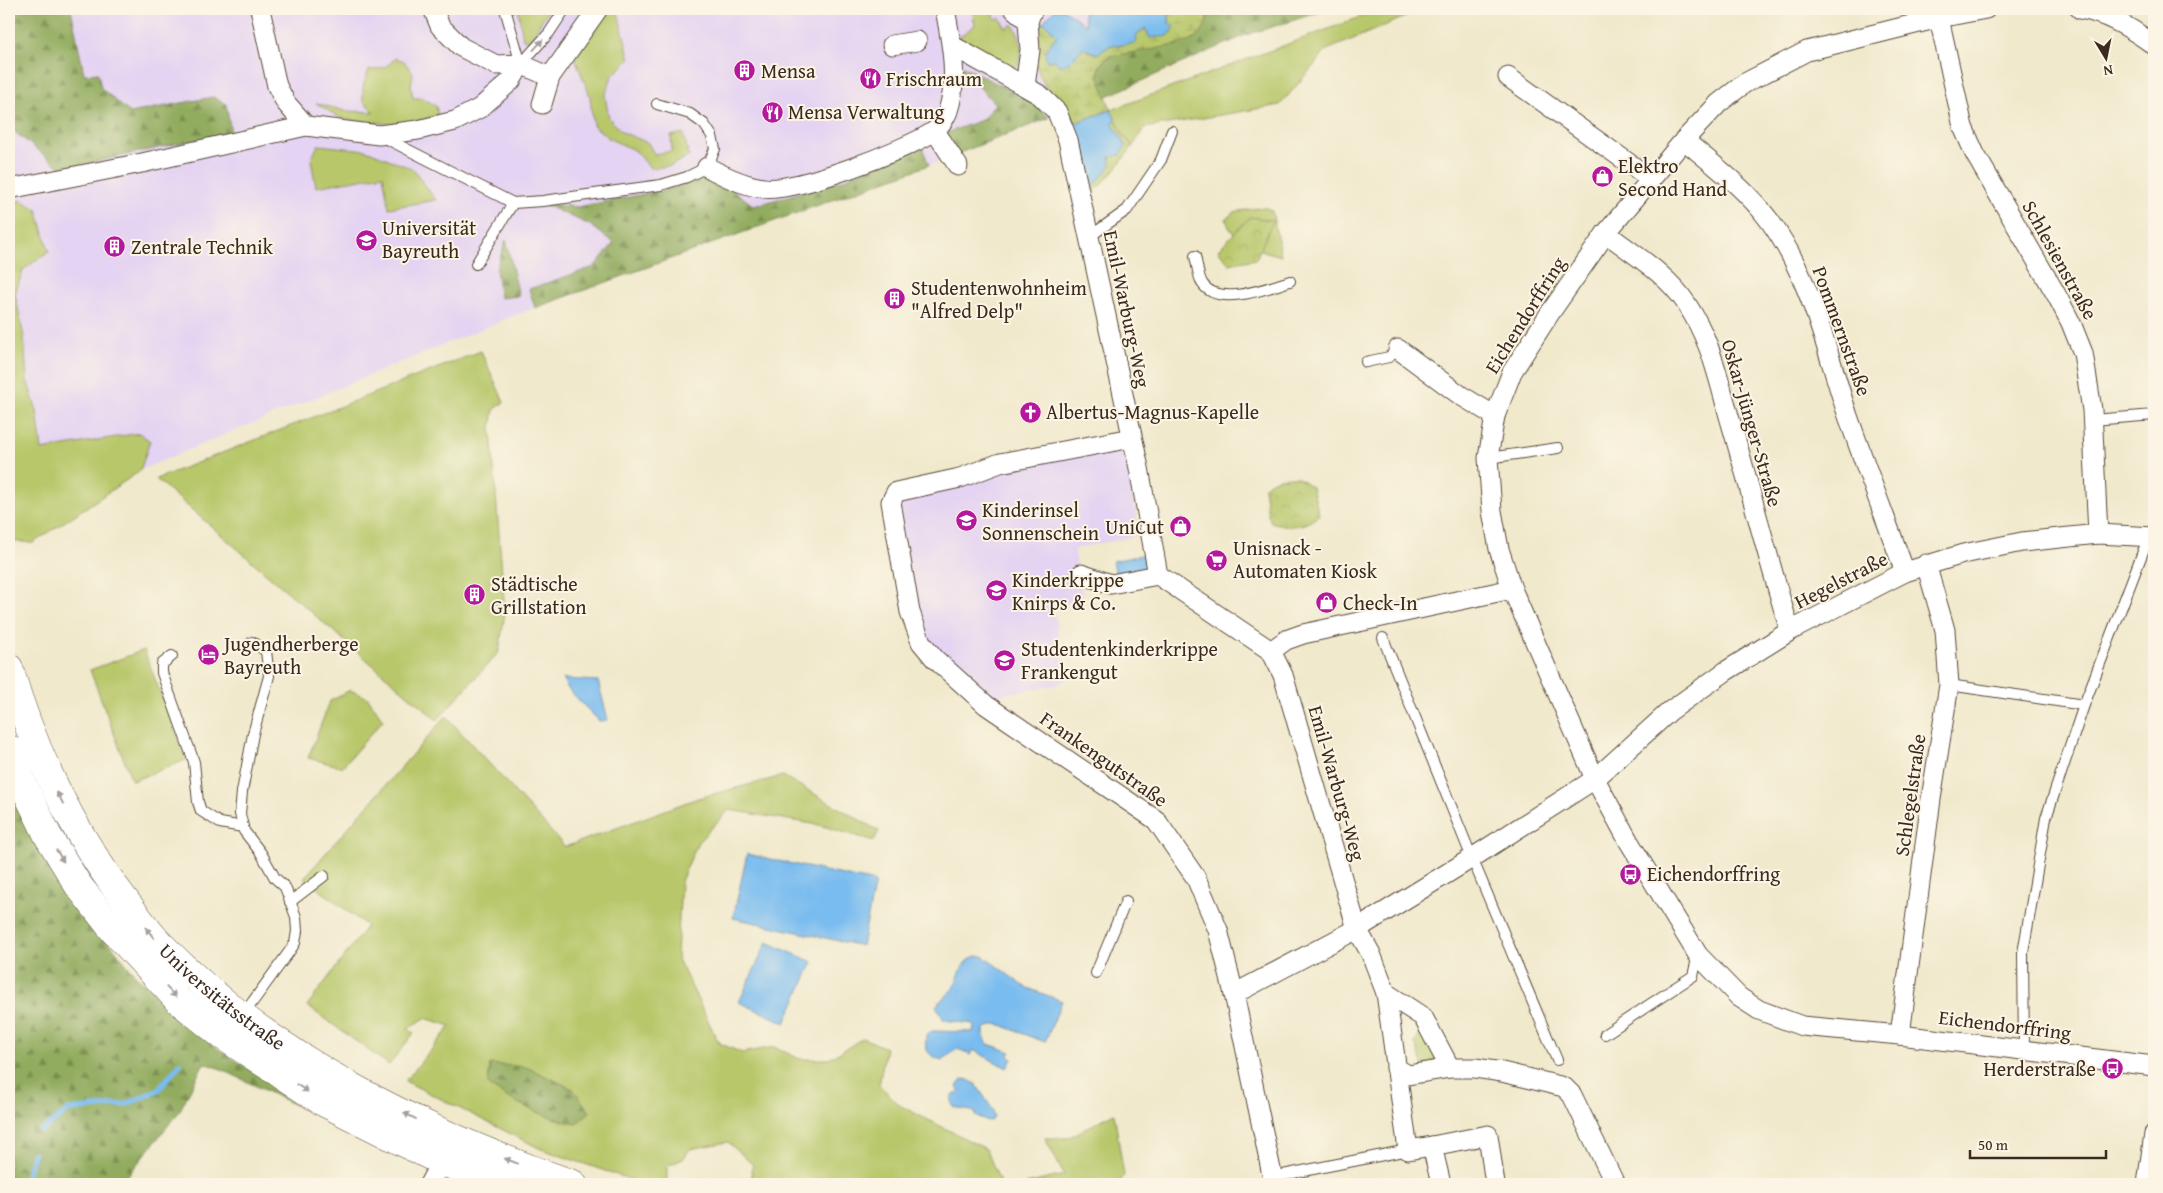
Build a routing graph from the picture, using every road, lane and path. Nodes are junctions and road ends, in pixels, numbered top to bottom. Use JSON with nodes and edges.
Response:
{"nodes":[{"id":1,"x":260,"y":9,"type":"edge"},
{"id":2,"x":433,"y":9,"type":"edge"},
{"id":3,"x":505,"y":9,"type":"edge"},
{"id":4,"x":565,"y":9,"type":"edge"},
{"id":5,"x":945,"y":9,"type":"edge"},
{"id":6,"x":1986,"y":9,"type":"edge"},
{"id":7,"x":2080,"y":9,"type":"edge"},
{"id":8,"x":603,"y":10,"type":"edge"},
{"id":9,"x":1025,"y":13,"type":"edge"},
{"id":10,"x":1939,"y":18,"type":"junction"},
{"id":11,"x":948,"y":39,"type":"junction"},
{"id":12,"x":917,"y":41,"type":"dead end"},
{"id":13,"x":892,"y":45,"type":"dead end"},
{"id":14,"x":2154,"y":45,"type":"edge"},
{"id":15,"x":521,"y":64,"type":"junction"},
{"id":16,"x":1508,"y":77,"type":"dead end"},
{"id":17,"x":550,"y":78,"type":"junction"},
{"id":18,"x":1025,"y":86,"type":"junction"},
{"id":19,"x":542,"y":104,"type":"dead end"},
{"id":20,"x":657,"y":104,"type":"dead end"},
{"id":21,"x":306,"y":126,"type":"junction"},
{"id":22,"x":935,"y":131,"type":"junction"},
{"id":23,"x":1172,"y":131,"type":"dead end"},
{"id":24,"x":379,"y":135,"type":"junction"},
{"id":25,"x":1684,"y":140,"type":"junction"},
{"id":26,"x":707,"y":166,"type":"junction"},
{"id":27,"x":958,"y":166,"type":"dead end"},
{"id":28,"x":1651,"y":179,"type":"junction"},
{"id":29,"x":9,"y":189,"type":"edge"},
{"id":30,"x":513,"y":203,"type":"junction"},
{"id":31,"x":1606,"y":232,"type":"junction"},
{"id":32,"x":1089,"y":237,"type":"junction"},
{"id":33,"x":1195,"y":256,"type":"dead end"},
{"id":34,"x":476,"y":264,"type":"dead end"},
{"id":35,"x":1290,"y":281,"type":"dead end"},
{"id":36,"x":1398,"y":349,"type":"joint"},
{"id":37,"x":1366,"y":362,"type":"dead end"},
{"id":38,"x":2154,"y":415,"type":"edge"},
{"id":39,"x":1495,"y":416,"type":"junction"},
{"id":40,"x":2093,"y":420,"type":"junction"},
{"id":41,"x":1132,"y":438,"type":"junction"},
{"id":42,"x":1558,"y":448,"type":"dead end"},
{"id":43,"x":1488,"y":458,"type":"junction"},
{"id":44,"x":2098,"y":534,"type":"junction"},
{"id":45,"x":2152,"y":537,"type":"edge"},
{"id":46,"x":1926,"y":564,"type":"junction"},
{"id":47,"x":1905,"y":572,"type":"junction"},
{"id":48,"x":1081,"y":574,"type":"dead end"},
{"id":49,"x":1158,"y":576,"type":"junction"},
{"id":50,"x":1512,"y":589,"type":"junction"},
{"id":51,"x":1790,"y":631,"type":"junction"},
{"id":52,"x":1383,"y":638,"type":"dead end"},
{"id":53,"x":252,"y":642,"type":"dead end"},
{"id":54,"x":1271,"y":651,"type":"junction"},
{"id":55,"x":172,"y":656,"type":"dead end"},
{"id":56,"x":9,"y":668,"type":"edge"},
{"id":57,"x":1949,"y":685,"type":"junction"},
{"id":58,"x":2084,"y":706,"type":"junction"},
{"id":59,"x":9,"y":749,"type":"edge"},
{"id":60,"x":1595,"y":779,"type":"junction"},
{"id":61,"x":243,"y":827,"type":"junction"},
{"id":62,"x":1472,"y":858,"type":"junction"},
{"id":63,"x":324,"y":876,"type":"dead end"},
{"id":64,"x":1126,"y":901,"type":"dead end"},
{"id":65,"x":290,"y":902,"type":"junction"},
{"id":66,"x":1357,"y":928,"type":"junction"},
{"id":67,"x":1698,"y":955,"type":"junction"},
{"id":68,"x":1096,"y":973,"type":"dead end"},
{"id":69,"x":1386,"y":992,"type":"junction"},
{"id":70,"x":1234,"y":994,"type":"junction"},
{"id":71,"x":233,"y":1026,"type":"junction"},
{"id":72,"x":1605,"y":1034,"type":"dead end"},
{"id":73,"x":1900,"y":1035,"type":"junction"},
{"id":74,"x":2024,"y":1050,"type":"junction"},
{"id":75,"x":1557,"y":1060,"type":"dead end"},
{"id":76,"x":2154,"y":1066,"type":"edge"},
{"id":77,"x":1396,"y":1068,"type":"junction"},
{"id":78,"x":1450,"y":1068,"type":"junction"},
{"id":79,"x":2154,"y":1134,"type":"edge"},
{"id":80,"x":1432,"y":1146,"type":"junction"},
{"id":81,"x":1408,"y":1150,"type":"junction"},
{"id":82,"x":441,"y":1162,"type":"edge"},
{"id":83,"x":1273,"y":1180,"type":"edge"},
{"id":84,"x":506,"y":1184,"type":"edge"},
{"id":85,"x":573,"y":1184,"type":"edge"},
{"id":86,"x":1441,"y":1184,"type":"edge"},
{"id":87,"x":1494,"y":1184,"type":"edge"},
{"id":88,"x":1508,"y":1184,"type":"edge"},
{"id":89,"x":1614,"y":1184,"type":"edge"},
{"id":90,"x":2147,"y":1184,"type":"edge"}],
"edges":[{"from":1,"to":21,"type":"street"},
{"from":2,"to":15,"type":"street"},
{"from":3,"to":15,"type":"lane"},
{"from":15,"to":4,"type":"lane","one_way":true},
{"from":5,"to":11,"type":"street"},
{"from":6,"to":10,"type":"street","name":"Eichendorffring"},
{"from":7,"to":14,"type":"street"},
{"from":8,"to":17,"type":"street"},
{"from":9,"to":18,"type":"street"},
{"from":10,"to":25,"type":"street","name":"Eichendorffring"},
{"from":10,"to":40,"type":"street","name":"Schlesienstraße"},
{"from":11,"to":18,"type":"street"},
{"from":11,"to":22,"type":"street"},
{"from":12,"to":13,"type":"street"},
{"from":15,"to":17,"type":"street"},
{"from":15,"to":24,"type":"street"},
{"from":16,"to":28,"type":"street"},
{"from":17,"to":19,"type":"street"},
{"from":18,"to":32,"type":"street","name":"Emil-Warburg-Weg"},
{"from":20,"to":26,"type":"lane"},
{"from":21,"to":24,"type":"street"},
{"from":21,"to":29,"type":"street"},
{"from":22,"to":26,"type":"street"},
{"from":22,"to":27,"type":"street"},
{"from":23,"to":32,"type":"lane"},
{"from":24,"to":30,"type":"lane"},
{"from":25,"to":28,"type":"street","name":"Eichendorffring"},
{"from":25,"to":47,"type":"street","name":"Pommernstraße"},
{"from":26,"to":30,"type":"lane"},
{"from":28,"to":31,"type":"street","name":"Eichendorffring"},
{"from":30,"to":34,"type":"lane"},
{"from":31,"to":39,"type":"street","name":"Eichendorffring"},
{"from":31,"to":51,"type":"street","name":"Oskar-Jünger-Straße"},
{"from":32,"to":41,"type":"street","name":"Emil-Warburg-Weg"},
{"from":33,"to":35,"type":"lane"},
{"from":36,"to":37,"type":"lane"},
{"from":36,"to":39,"type":"street"},
{"from":38,"to":40,"type":"lane"},
{"from":39,"to":43,"type":"street","name":"Eichendorffring"},
{"from":40,"to":44,"type":"street","name":"Schlesienstraße"},
{"from":41,"to":49,"type":"street","name":"Emil-Warburg-Weg"},
{"from":41,"to":70,"type":"street","name":"Frankengutstraße"},
{"from":42,"to":43,"type":"lane"},
{"from":43,"to":50,"type":"street","name":"Eichendorffring"},
{"from":44,"to":45,"type":"street","name":"Hegelstraße"},
{"from":44,"to":46,"type":"street","name":"Hegelstraße"},
{"from":45,"to":58,"type":"lane"},
{"from":46,"to":47,"type":"street","name":"Hegelstraße"},
{"from":46,"to":57,"type":"street","name":"Schlegelstraße"},
{"from":47,"to":51,"type":"street","name":"Hegelstraße"},
{"from":48,"to":49,"type":"street"},
{"from":49,"to":54,"type":"street","name":"Emil-Warburg-Weg"},
{"from":50,"to":54,"type":"street"},
{"from":50,"to":60,"type":"street","name":"Eichendorffring"},
{"from":51,"to":60,"type":"street","name":"Hegelstraße"},
{"from":52,"to":62,"type":"lane"},
{"from":53,"to":61,"type":"lane"},
{"from":54,"to":66,"type":"street","name":"Emil-Warburg-Weg"},
{"from":55,"to":61,"type":"lane"},
{"from":71,"to":56,"type":"main road","name":"Universitätsstraße","one_way":true},
{"from":57,"to":58,"type":"lane"},
{"from":57,"to":73,"type":"street","name":"Schlegelstraße"},
{"from":58,"to":74,"type":"lane"},
{"from":59,"to":71,"type":"main road","name":"Universitätsstraße","one_way":true},
{"from":60,"to":62,"type":"street"},
{"from":60,"to":67,"type":"street","name":"Eichendorffring"},
{"from":61,"to":65,"type":"lane"},
{"from":62,"to":66,"type":"street"},
{"from":62,"to":75,"type":"lane"},
{"from":63,"to":65,"type":"lane"},
{"from":64,"to":68,"type":"lane"},
{"from":65,"to":71,"type":"lane"},
{"from":66,"to":69,"type":"street","name":"Emil-Warburg-Weg"},
{"from":66,"to":70,"type":"street"},
{"from":67,"to":72,"type":"lane"},
{"from":67,"to":73,"type":"street","name":"Eichendorffring"},
{"from":69,"to":77,"type":"street","name":"Emil-Warburg-Weg"},
{"from":69,"to":78,"type":"street"},
{"from":70,"to":83,"type":"street","name":"Frankengutstraße"},
{"from":71,"to":82,"type":"main road","name":"Universitätsstraße"},
{"from":73,"to":74,"type":"street","name":"Eichendorffring"},
{"from":74,"to":76,"type":"street","name":"Eichendorffring"},
{"from":77,"to":78,"type":"street"},
{"from":77,"to":81,"type":"street","name":"Emil-Warburg-Weg"},
{"from":78,"to":89,"type":"street"},
{"from":79,"to":90,"type":"street"},
{"from":80,"to":81,"type":"street"},
{"from":80,"to":86,"type":"street"},
{"from":80,"to":87,"type":"street"},
{"from":81,"to":83,"type":"lane"},
{"from":82,"to":84,"type":"main road","name":"Universitätsstraße"},
{"from":85,"to":82,"type":"main road","name":"Universitätsstraße","one_way":true},
{"from":87,"to":88,"type":"street"}]}
